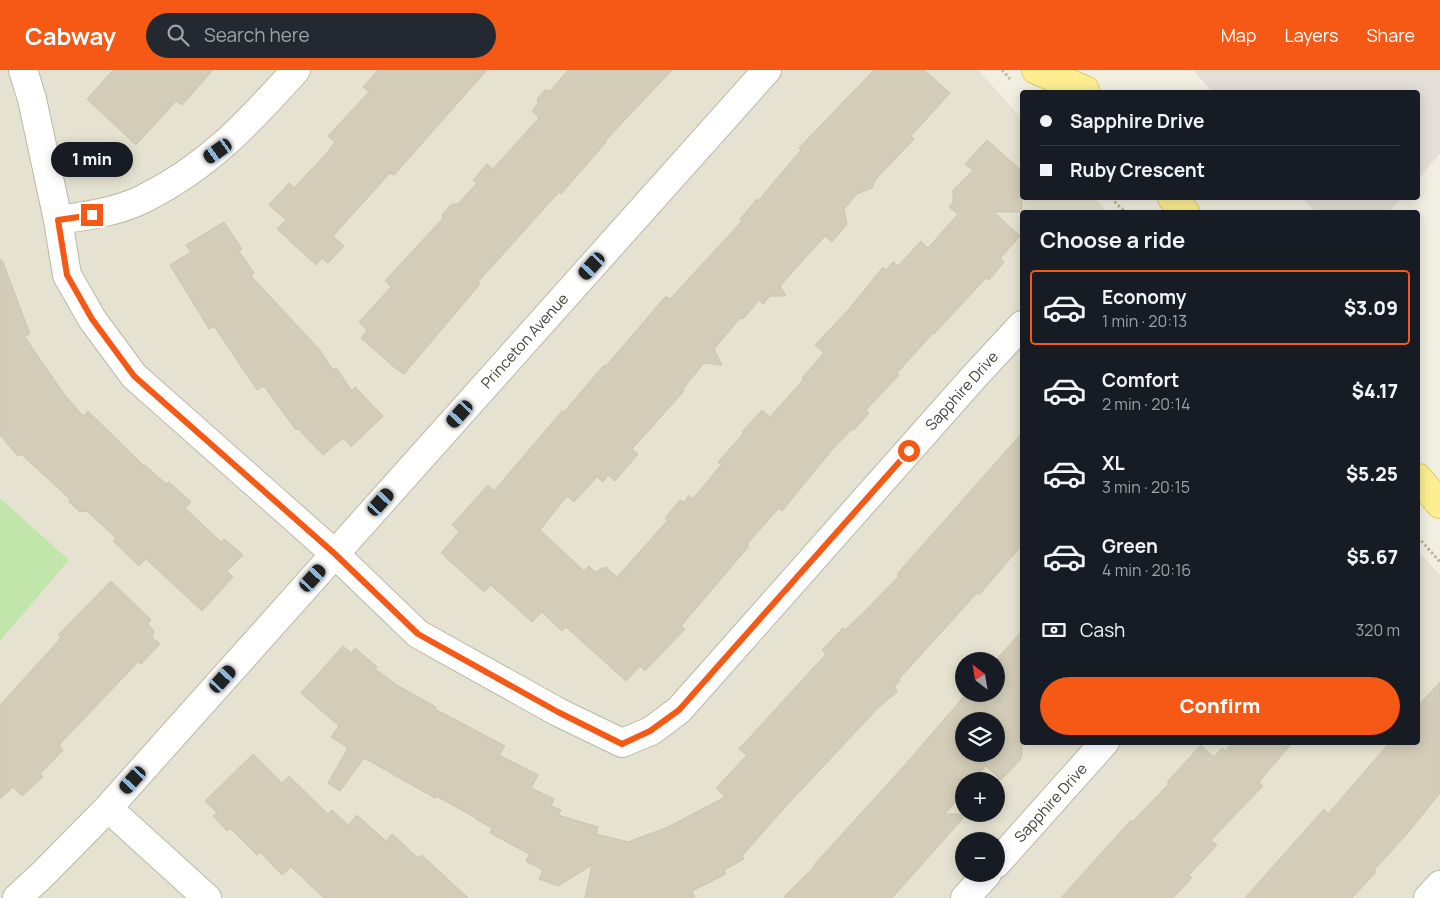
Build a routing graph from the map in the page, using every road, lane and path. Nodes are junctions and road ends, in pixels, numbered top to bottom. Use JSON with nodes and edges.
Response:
{"nodes":[{"id":1,"x":23,"y":70,"type":"edge"},
{"id":2,"x":296,"y":70,"type":"edge"},
{"id":3,"x":767,"y":70,"type":"edge"},
{"id":4,"x":1036,"y":70,"type":"edge"},
{"id":5,"x":1084,"y":84,"type":"edge"},
{"id":6,"x":1113,"y":200,"type":"edge"},
{"id":7,"x":1174,"y":200,"type":"edge"},
{"id":8,"x":1123,"y":210,"type":"edge"},
{"id":9,"x":1183,"y":210,"type":"edge"},
{"id":10,"x":58,"y":220,"type":"junction"},
{"id":11,"x":1020,"y":327,"type":"edge"},
{"id":12,"x":1420,"y":480,"type":"edge"},
{"id":13,"x":1440,"y":504,"type":"edge"},
{"id":14,"x":1420,"y":539,"type":"edge"},
{"id":15,"x":335,"y":554,"type":"junction"},
{"id":16,"x":1440,"y":562,"type":"edge"},
{"id":17,"x":1102,"y":745,"type":"edge"},
{"id":18,"x":108,"y":808,"type":"junction"},
{"id":19,"x":1005,"y":854,"type":"edge"},
{"id":20,"x":980,"y":882,"type":"edge"},
{"id":21,"x":1440,"y":885,"type":"edge"},
{"id":22,"x":17,"y":898,"type":"edge"},
{"id":23,"x":207,"y":898,"type":"edge"},
{"id":24,"x":965,"y":898,"type":"edge"},
{"id":25,"x":1428,"y":898,"type":"edge"}],
"edges":[{"from":1,"to":10,"type":"street"},
{"from":2,"to":10,"type":"street"},
{"from":3,"to":15,"type":"street","name":"Princeton Avenue"},
{"from":4,"to":5,"type":"main road"},
{"from":6,"to":8,"type":"path"},
{"from":7,"to":9,"type":"main road"},
{"from":10,"to":15,"type":"street"},
{"from":11,"to":15,"type":"street","name":"Sapphire Drive"},
{"from":12,"to":13,"type":"main road"},
{"from":14,"to":16,"type":"path"},
{"from":15,"to":18,"type":"street","name":"Princeton Avenue"},
{"from":17,"to":19,"type":"street","name":"Sapphire Drive"},
{"from":18,"to":22,"type":"street","name":"Princeton Avenue"},
{"from":18,"to":23,"type":"street"},
{"from":20,"to":24,"type":"street"},
{"from":21,"to":25,"type":"street"}]}
